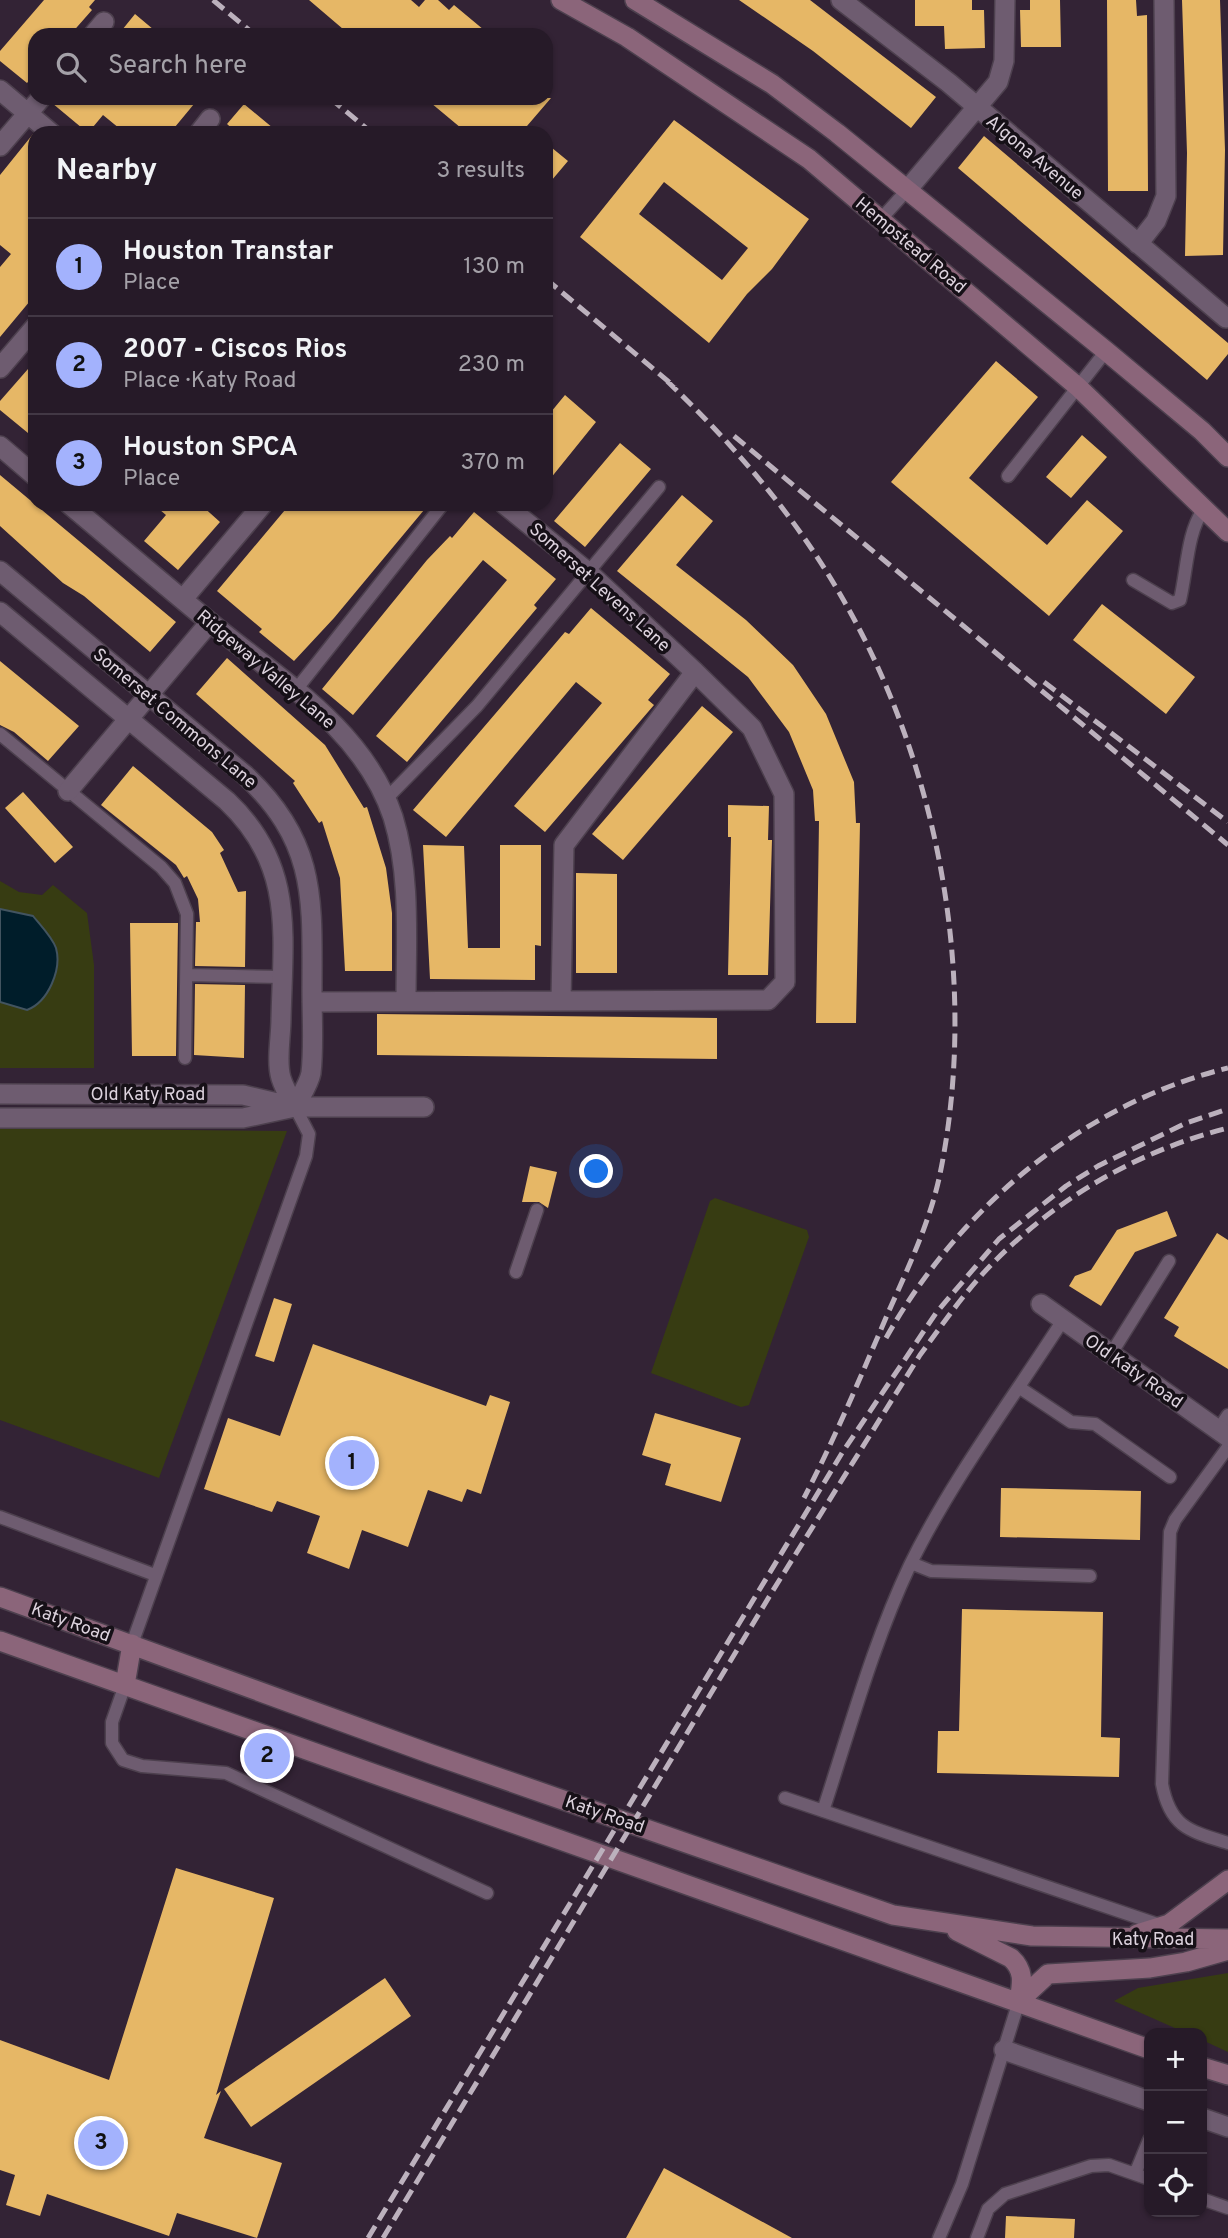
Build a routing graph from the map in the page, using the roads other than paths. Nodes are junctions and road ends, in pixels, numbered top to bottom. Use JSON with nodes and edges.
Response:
{"nodes":[{"id":1,"x":561,"y":0,"type":"edge"},
{"id":2,"x":635,"y":0,"type":"edge"},
{"id":3,"x":843,"y":0,"type":"edge"},
{"id":4,"x":1005,"y":0,"type":"edge"},
{"id":5,"x":1164,"y":0,"type":"edge"},
{"id":6,"x":0,"y":90,"type":"edge"},
{"id":7,"x":35,"y":105,"type":"edge"},
{"id":8,"x":974,"y":107,"type":"junction"},
{"id":9,"x":28,"y":114,"type":"junction"},
{"id":10,"x":43,"y":126,"type":"edge"},
{"id":11,"x":0,"y":146,"type":"edge"},
{"id":12,"x":908,"y":189,"type":"junction"},
{"id":13,"x":881,"y":219,"type":"junction"},
{"id":14,"x":1139,"y":244,"type":"junction"},
{"id":15,"x":1226,"y":318,"type":"dead end"},
{"id":16,"x":28,"y":335,"type":"edge"},
{"id":17,"x":1106,"y":351,"type":"junction"},
{"id":18,"x":0,"y":368,"type":"edge"},
{"id":19,"x":1078,"y":387,"type":"junction"},
{"id":20,"x":0,"y":446,"type":"edge"},
{"id":21,"x":1228,"y":457,"type":"edge"},
{"id":22,"x":28,"y":470,"type":"edge"},
{"id":23,"x":1008,"y":476,"type":"dead end"},
{"id":24,"x":659,"y":487,"type":"dead end"},
{"id":25,"x":1203,"y":509,"type":"junction"},
{"id":26,"x":79,"y":511,"type":"edge"},
{"id":27,"x":257,"y":511,"type":"edge"},
{"id":28,"x":437,"y":511,"type":"edge"},
{"id":29,"x":513,"y":511,"type":"edge"},
{"id":30,"x":1228,"y":532,"type":"edge"},
{"id":31,"x":0,"y":571,"type":"edge"},
{"id":32,"x":589,"y":573,"type":"junction"},
{"id":33,"x":1133,"y":580,"type":"dead end"},
{"id":34,"x":183,"y":599,"type":"junction"},
{"id":35,"x":0,"y":612,"type":"edge"},
{"id":36,"x":210,"y":622,"type":"junction"},
{"id":37,"x":695,"y":672,"type":"junction"},
{"id":38,"x":295,"y":691,"type":"junction"},
{"id":39,"x":148,"y":696,"type":"junction"},
{"id":40,"x":128,"y":720,"type":"junction"},
{"id":41,"x":0,"y":734,"type":"edge"},
{"id":42,"x":68,"y":792,"type":"junction"},
{"id":43,"x":386,"y":799,"type":"junction"},
{"id":44,"x":188,"y":975,"type":"junction"},
{"id":45,"x":282,"y":977,"type":"junction"},
{"id":46,"x":312,"y":978,"type":"junction"},
{"id":47,"x":561,"y":1000,"type":"junction"},
{"id":48,"x":406,"y":1001,"type":"junction"},
{"id":49,"x":312,"y":1002,"type":"junction"},
{"id":50,"x":185,"y":1058,"type":"dead end"},
{"id":51,"x":0,"y":1094,"type":"edge"},
{"id":52,"x":295,"y":1107,"type":"junction"},
{"id":53,"x":424,"y":1107,"type":"dead end"},
{"id":54,"x":0,"y":1118,"type":"edge"},
{"id":55,"x":537,"y":1210,"type":"dead end"},
{"id":56,"x":1169,"y":1261,"type":"dead end"},
{"id":57,"x":516,"y":1272,"type":"dead end"},
{"id":58,"x":1041,"y":1304,"type":"dead end"},
{"id":59,"x":1063,"y":1320,"type":"junction"},
{"id":60,"x":1111,"y":1354,"type":"junction"},
{"id":61,"x":1020,"y":1388,"type":"junction"},
{"id":62,"x":1225,"y":1427,"type":"edge"},
{"id":63,"x":1228,"y":1447,"type":"edge"},
{"id":64,"x":1170,"y":1477,"type":"dead end"},
{"id":65,"x":0,"y":1517,"type":"edge"},
{"id":66,"x":911,"y":1563,"type":"junction"},
{"id":67,"x":155,"y":1575,"type":"junction"},
{"id":68,"x":1090,"y":1576,"type":"dead end"},
{"id":69,"x":0,"y":1597,"type":"edge"},
{"id":70,"x":0,"y":1641,"type":"edge"},
{"id":71,"x":132,"y":1644,"type":"junction"},
{"id":72,"x":125,"y":1685,"type":"junction"},
{"id":73,"x":785,"y":1798,"type":"dead end"},
{"id":74,"x":823,"y":1811,"type":"junction"},
{"id":75,"x":1228,"y":1843,"type":"edge"},
{"id":76,"x":1228,"y":1880,"type":"edge"},
{"id":77,"x":487,"y":1893,"type":"dead end"},
{"id":78,"x":942,"y":1924,"type":"junction"},
{"id":79,"x":1163,"y":1926,"type":"junction"},
{"id":80,"x":1228,"y":1939,"type":"edge"},
{"id":81,"x":1118,"y":1940,"type":"junction"},
{"id":82,"x":1228,"y":1950,"type":"edge"},
{"id":83,"x":1019,"y":2001,"type":"junction"},
{"id":84,"x":1144,"y":2047,"type":"edge"},
{"id":85,"x":1004,"y":2050,"type":"junction"},
{"id":86,"x":1207,"y":2069,"type":"edge"},
{"id":87,"x":1228,"y":2075,"type":"edge"},
{"id":88,"x":1144,"y":2099,"type":"edge"},
{"id":89,"x":1207,"y":2120,"type":"edge"},
{"id":90,"x":1228,"y":2127,"type":"edge"},
{"id":91,"x":1144,"y":2152,"type":"edge"},
{"id":92,"x":1135,"y":2174,"type":"junction"},
{"id":93,"x":1144,"y":2177,"type":"edge"},
{"id":94,"x":1207,"y":2201,"type":"edge"},
{"id":95,"x":1228,"y":2208,"type":"edge"},
{"id":96,"x":940,"y":2238,"type":"edge"},
{"id":97,"x":977,"y":2238,"type":"edge"}],
"edges":[{"from":1,"to":13,"type":"main road","name":"Hempstead Road"},
{"from":2,"to":12,"type":"main road"},
{"from":3,"to":8,"type":"street","name":"Algona Avenue"},
{"from":4,"to":8,"type":"street"},
{"from":5,"to":14,"type":"street"},
{"from":6,"to":9,"type":"street"},
{"from":7,"to":9,"type":"street"},
{"from":8,"to":12,"type":"street"},
{"from":8,"to":14,"type":"street","name":"Algona Avenue"},
{"from":9,"to":10,"type":"street"},
{"from":9,"to":11,"type":"street"},
{"from":12,"to":13,"type":"lane"},
{"from":12,"to":17,"type":"main road"},
{"from":13,"to":19,"type":"main road","name":"Hempstead Road"},
{"from":14,"to":15,"type":"street","name":"Algona Avenue"},
{"from":16,"to":18,"type":"street"},
{"from":17,"to":19,"type":"lane"},
{"from":17,"to":21,"type":"main road"},
{"from":19,"to":23,"type":"lane"},
{"from":19,"to":25,"type":"main road","name":"Hempstead Road"},
{"from":20,"to":22,"type":"street"},
{"from":24,"to":32,"type":"lane"},
{"from":25,"to":30,"type":"main road","name":"Hempstead Road"},
{"from":25,"to":33,"type":"lane"},
{"from":26,"to":34,"type":"street","name":"Ridgeway Valley Lane"},
{"from":27,"to":34,"type":"street"},
{"from":28,"to":38,"type":"lane"},
{"from":29,"to":32,"type":"street","name":"Somerset Levens Lane"},
{"from":31,"to":39,"type":"street","name":"Somerset Commons Lane"},
{"from":32,"to":37,"type":"street","name":"Somerset Levens Lane"},
{"from":32,"to":43,"type":"lane"},
{"from":34,"to":36,"type":"street","name":"Ridgeway Valley Lane"},
{"from":35,"to":40,"type":"street","name":"Somerset Commons Lane"},
{"from":36,"to":38,"type":"street","name":"Ridgeway Valley Lane"},
{"from":36,"to":39,"type":"street"},
{"from":37,"to":47,"type":"street"},
{"from":37,"to":47,"type":"street","name":"Somerset Levens Lane"},
{"from":38,"to":43,"type":"street","name":"Ridgeway Valley Lane"},
{"from":39,"to":40,"type":"street"},
{"from":39,"to":46,"type":"street","name":"Somerset Commons Lane"},
{"from":40,"to":42,"type":"street"},
{"from":40,"to":45,"type":"street","name":"Somerset Commons Lane"},
{"from":41,"to":42,"type":"lane"},
{"from":42,"to":44,"type":"lane"},
{"from":43,"to":48,"type":"street","name":"Ridgeway Valley Lane"},
{"from":44,"to":45,"type":"lane"},
{"from":44,"to":50,"type":"lane"},
{"from":45,"to":46,"type":"street"},
{"from":45,"to":52,"type":"street","name":"Somerset Commons Lane"},
{"from":46,"to":49,"type":"street","name":"Somerset Commons Lane"},
{"from":47,"to":48,"type":"street","name":"Somerset Levens Lane"},
{"from":48,"to":49,"type":"street","name":"Somerset Levens Lane"},
{"from":49,"to":52,"type":"street","name":"Somerset Commons Lane"},
{"from":51,"to":52,"type":"street","name":"Old Katy Road"},
{"from":52,"to":53,"type":"street","name":"Old Katy Road"},
{"from":52,"to":54,"type":"street","name":"Old Katy Road"},
{"from":52,"to":67,"type":"lane"},
{"from":55,"to":57,"type":"lane"},
{"from":56,"to":60,"type":"lane"},
{"from":58,"to":59,"type":"street","name":"Old Katy Road"},
{"from":59,"to":60,"type":"street","name":"Old Katy Road"},
{"from":59,"to":61,"type":"lane"},
{"from":60,"to":62,"type":"street","name":"Old Katy Road"},
{"from":61,"to":64,"type":"lane"},
{"from":61,"to":66,"type":"lane"},
{"from":63,"to":75,"type":"lane"},
{"from":65,"to":67,"type":"lane"},
{"from":66,"to":68,"type":"lane"},
{"from":66,"to":74,"type":"lane"},
{"from":67,"to":71,"type":"lane"},
{"from":69,"to":71,"type":"main road","name":"Katy Road"},
{"from":70,"to":72,"type":"main road"},
{"from":71,"to":72,"type":"main road"},
{"from":71,"to":78,"type":"main road","name":"Katy Road"},
{"from":72,"to":77,"type":"lane"},
{"from":72,"to":83,"type":"main road"},
{"from":73,"to":74,"type":"lane"},
{"from":74,"to":79,"type":"lane"},
{"from":76,"to":79,"type":"main road"},
{"from":78,"to":81,"type":"main road","name":"Katy Road"},
{"from":78,"to":83,"type":"main road"},
{"from":79,"to":81,"type":"main road"},
{"from":80,"to":81,"type":"main road","name":"Katy Road"},
{"from":82,"to":83,"type":"main road"},
{"from":83,"to":84,"type":"main road"},
{"from":83,"to":85,"type":"lane"},
{"from":85,"to":88,"type":"street"},
{"from":85,"to":96,"type":"lane"},
{"from":86,"to":87,"type":"main road"},
{"from":89,"to":90,"type":"street"},
{"from":91,"to":92,"type":"lane"},
{"from":92,"to":93,"type":"lane"},
{"from":92,"to":97,"type":"lane"},
{"from":94,"to":95,"type":"lane"}]}
